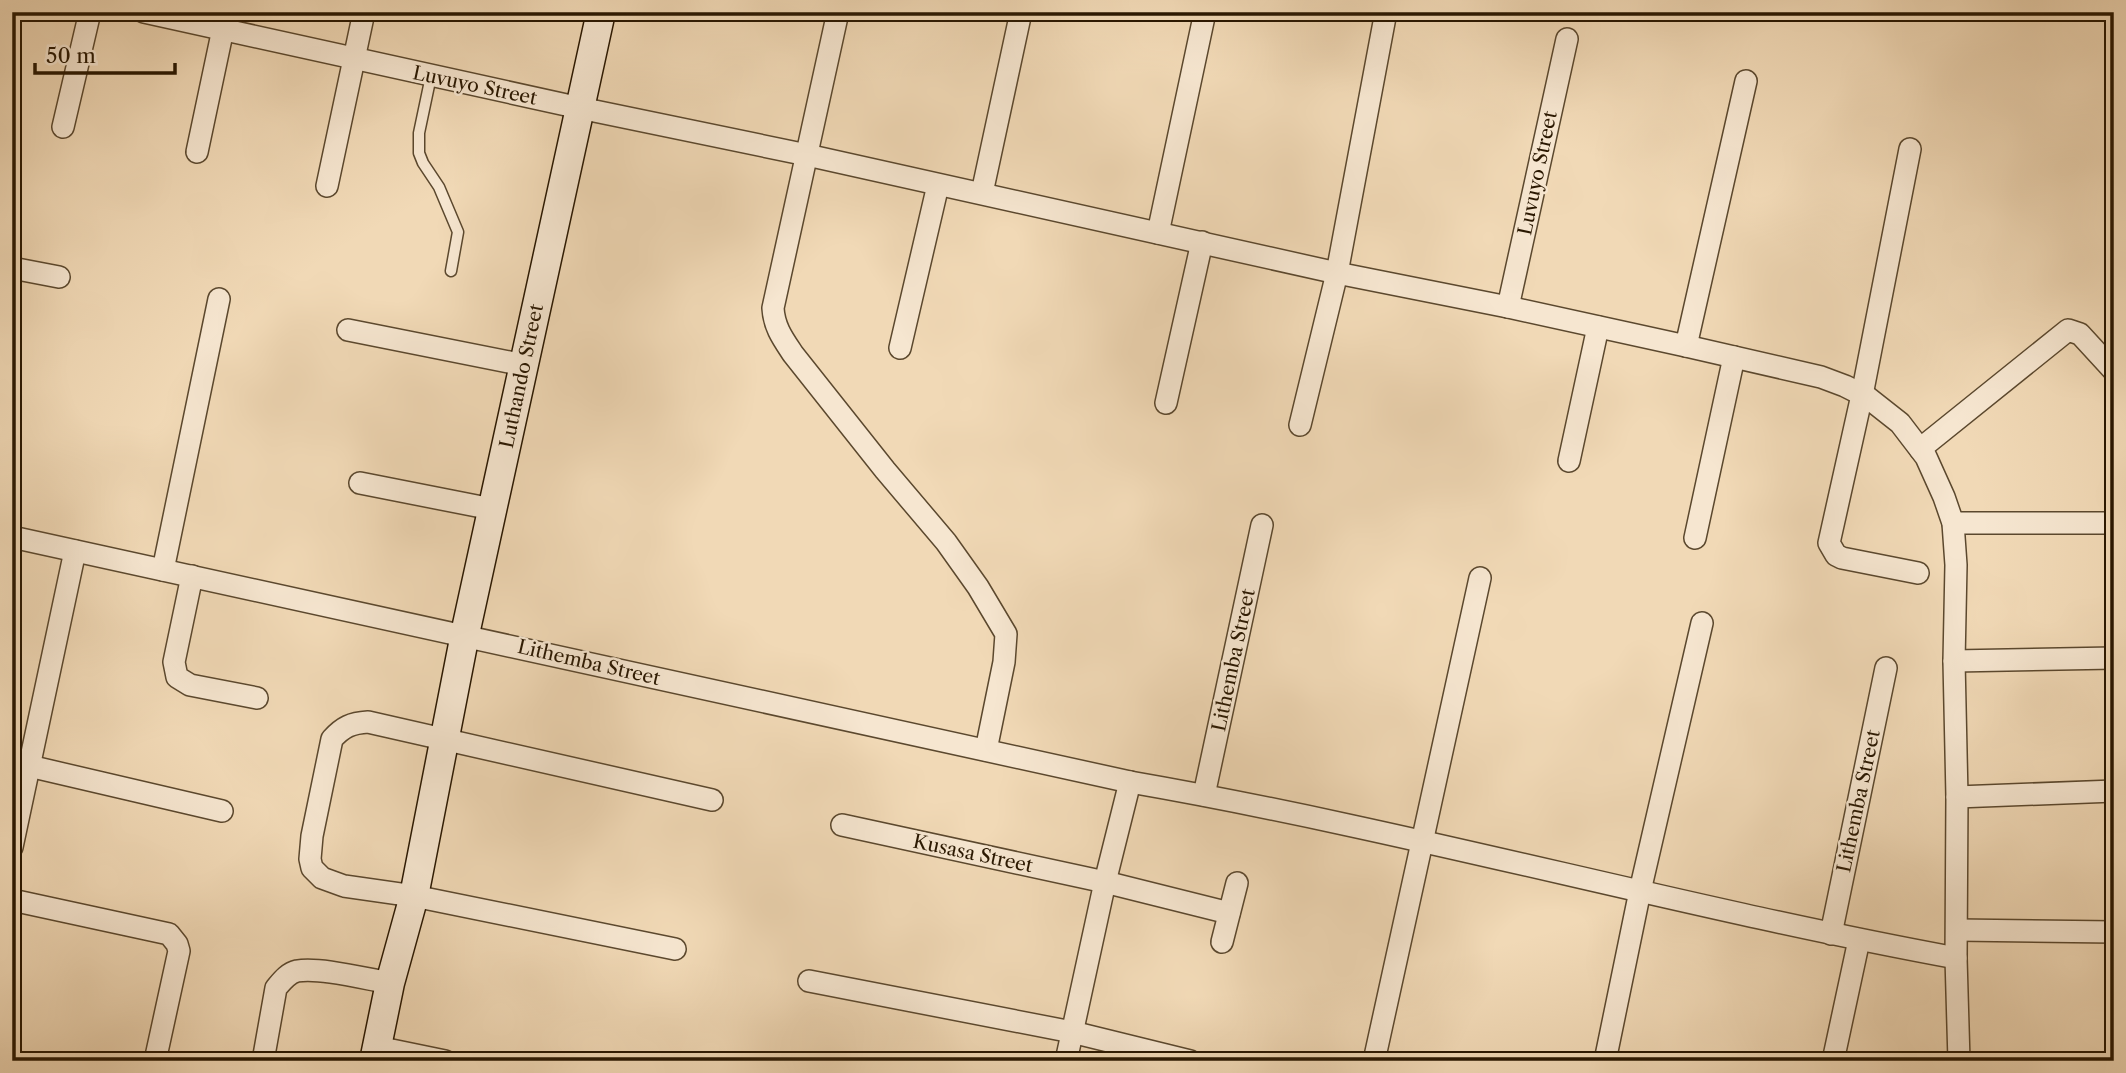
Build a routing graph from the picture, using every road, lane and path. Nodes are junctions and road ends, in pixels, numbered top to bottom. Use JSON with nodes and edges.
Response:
{"nodes":[{"id":1,"x":90,"y":12,"type":"edge"},
{"id":2,"x":144,"y":12,"type":"edge"},
{"id":3,"x":364,"y":12,"type":"edge"},
{"id":4,"x":601,"y":12,"type":"edge"},
{"id":5,"x":838,"y":12,"type":"edge"},
{"id":6,"x":1021,"y":12,"type":"edge"},
{"id":7,"x":1205,"y":12,"type":"edge"},
{"id":8,"x":178,"y":16,"type":"edge"},
{"id":9,"x":1385,"y":17,"type":"dead end"},
{"id":10,"x":223,"y":29,"type":"junction"},
{"id":11,"x":1567,"y":39,"type":"dead end"},
{"id":12,"x":354,"y":59,"type":"junction"},
{"id":13,"x":431,"y":76,"type":"junction"},
{"id":14,"x":1746,"y":81,"type":"dead end"},
{"id":15,"x":580,"y":108,"type":"junction"},
{"id":16,"x":63,"y":127,"type":"dead end"},
{"id":17,"x":1910,"y":149,"type":"dead end"},
{"id":18,"x":197,"y":152,"type":"dead end"},
{"id":19,"x":807,"y":155,"type":"junction"},
{"id":20,"x":938,"y":185,"type":"junction"},
{"id":21,"x":327,"y":186,"type":"dead end"},
{"id":22,"x":982,"y":193,"type":"junction"},
{"id":23,"x":1158,"y":233,"type":"junction"},
{"id":24,"x":1202,"y":242,"type":"junction"},
{"id":25,"x":12,"y":268,"type":"edge"},
{"id":26,"x":451,"y":271,"type":"dead end"},
{"id":27,"x":1337,"y":273,"type":"junction"},
{"id":28,"x":59,"y":277,"type":"dead end"},
{"id":29,"x":219,"y":299,"type":"dead end"},
{"id":30,"x":1508,"y":307,"type":"junction"},
{"id":31,"x":1598,"y":327,"type":"junction"},
{"id":32,"x":348,"y":330,"type":"dead end"},
{"id":33,"x":1686,"y":346,"type":"junction"},
{"id":34,"x":900,"y":348,"type":"dead end"},
{"id":35,"x":1734,"y":357,"type":"junction"},
{"id":36,"x":524,"y":365,"type":"junction"},
{"id":37,"x":2114,"y":371,"type":"edge"},
{"id":38,"x":1862,"y":395,"type":"junction"},
{"id":39,"x":1166,"y":403,"type":"dead end"},
{"id":40,"x":1300,"y":425,"type":"dead end"},
{"id":41,"x":1920,"y":449,"type":"junction"},
{"id":42,"x":1569,"y":461,"type":"dead end"},
{"id":43,"x":360,"y":483,"type":"dead end"},
{"id":44,"x":492,"y":509,"type":"junction"},
{"id":45,"x":1953,"y":523,"type":"junction"},
{"id":46,"x":2114,"y":523,"type":"edge"},
{"id":47,"x":1262,"y":525,"type":"dead end"},
{"id":48,"x":12,"y":537,"type":"edge"},
{"id":49,"x":1695,"y":537,"type":"dead end"},
{"id":50,"x":75,"y":551,"type":"junction"},
{"id":51,"x":163,"y":570,"type":"junction"},
{"id":52,"x":1918,"y":573,"type":"dead end"},
{"id":53,"x":192,"y":576,"type":"junction"},
{"id":54,"x":1480,"y":578,"type":"dead end"},
{"id":55,"x":1702,"y":623,"type":"dead end"},
{"id":56,"x":465,"y":634,"type":"junction"},
{"id":57,"x":2114,"y":658,"type":"edge"},
{"id":58,"x":1954,"y":661,"type":"junction"},
{"id":59,"x":1886,"y":668,"type":"dead end"},
{"id":60,"x":257,"y":698,"type":"dead end"},
{"id":61,"x":443,"y":740,"type":"junction"},
{"id":62,"x":986,"y":750,"type":"junction"},
{"id":63,"x":21,"y":764,"type":"edge"},
{"id":64,"x":1130,"y":782,"type":"junction"},
{"id":65,"x":2114,"y":791,"type":"edge"},
{"id":66,"x":1204,"y":794,"type":"junction"},
{"id":67,"x":1957,"y":797,"type":"junction"},
{"id":68,"x":712,"y":800,"type":"dead end"},
{"id":69,"x":222,"y":811,"type":"dead end"},
{"id":70,"x":842,"y":825,"type":"dead end"},
{"id":71,"x":1422,"y":842,"type":"junction"},
{"id":72,"x":12,"y":847,"type":"edge"},
{"id":73,"x":1105,"y":882,"type":"junction"},
{"id":74,"x":1237,"y":883,"type":"dead end"},
{"id":75,"x":1640,"y":891,"type":"junction"},
{"id":76,"x":414,"y":896,"type":"junction"},
{"id":77,"x":12,"y":900,"type":"edge"},
{"id":78,"x":1229,"y":913,"type":"junction"},
{"id":79,"x":1957,"y":930,"type":"junction"},
{"id":80,"x":2114,"y":932,"type":"edge"},
{"id":81,"x":1831,"y":934,"type":"junction"},
{"id":82,"x":1860,"y":940,"type":"junction"},
{"id":83,"x":1222,"y":942,"type":"dead end"},
{"id":84,"x":676,"y":949,"type":"dead end"},
{"id":85,"x":1956,"y":958,"type":"junction"},
{"id":86,"x":809,"y":981,"type":"dead end"},
{"id":87,"x":390,"y":983,"type":"junction"},
{"id":88,"x":1072,"y":1032,"type":"junction"},
{"id":89,"x":376,"y":1054,"type":"edge"},
{"id":90,"x":155,"y":1061,"type":"edge"},
{"id":91,"x":263,"y":1061,"type":"edge"},
{"id":92,"x":445,"y":1061,"type":"edge"},
{"id":93,"x":1066,"y":1061,"type":"edge"},
{"id":94,"x":1190,"y":1061,"type":"edge"},
{"id":95,"x":1374,"y":1061,"type":"edge"},
{"id":96,"x":1605,"y":1061,"type":"edge"},
{"id":97,"x":1833,"y":1061,"type":"edge"},
{"id":98,"x":1959,"y":1061,"type":"edge"}],
"edges":[{"from":1,"to":16,"type":"street"},
{"from":2,"to":8,"type":"street","name":"Luvuyo Street"},
{"from":3,"to":12,"type":"street"},
{"from":4,"to":15,"type":"street","name":"Luthando Street"},
{"from":5,"to":19,"type":"street"},
{"from":6,"to":22,"type":"street"},
{"from":7,"to":23,"type":"street"},
{"from":8,"to":10,"type":"street","name":"Luvuyo Street"},
{"from":9,"to":27,"type":"street"},
{"from":10,"to":12,"type":"street","name":"Luvuyo Street"},
{"from":10,"to":18,"type":"street"},
{"from":11,"to":30,"type":"street","name":"Luvuyo Street"},
{"from":12,"to":13,"type":"street","name":"Luvuyo Street"},
{"from":12,"to":21,"type":"street"},
{"from":13,"to":15,"type":"street","name":"Luvuyo Street"},
{"from":13,"to":26,"type":"lane"},
{"from":14,"to":33,"type":"street"},
{"from":15,"to":19,"type":"street","name":"Luvuyo Street"},
{"from":15,"to":36,"type":"street","name":"Luthando Street"},
{"from":17,"to":38,"type":"street"},
{"from":19,"to":20,"type":"street","name":"Luvuyo Street"},
{"from":19,"to":62,"type":"street"},
{"from":20,"to":22,"type":"street","name":"Luvuyo Street"},
{"from":20,"to":34,"type":"street"},
{"from":22,"to":23,"type":"street","name":"Luvuyo Street"},
{"from":23,"to":24,"type":"street","name":"Luvuyo Street"},
{"from":24,"to":27,"type":"street","name":"Luvuyo Street"},
{"from":24,"to":39,"type":"street"},
{"from":25,"to":28,"type":"street"},
{"from":27,"to":30,"type":"street","name":"Luvuyo Street"},
{"from":27,"to":40,"type":"street"},
{"from":29,"to":51,"type":"street"},
{"from":30,"to":31,"type":"street","name":"Luvuyo Street"},
{"from":31,"to":33,"type":"street","name":"Luvuyo Street"},
{"from":31,"to":42,"type":"street"},
{"from":32,"to":36,"type":"street"},
{"from":33,"to":35,"type":"street","name":"Luvuyo Street"},
{"from":35,"to":38,"type":"street","name":"Luvuyo Street"},
{"from":35,"to":49,"type":"street"},
{"from":36,"to":44,"type":"street","name":"Luthando Street"},
{"from":37,"to":41,"type":"street"},
{"from":38,"to":41,"type":"street","name":"Luvuyo Street"},
{"from":38,"to":52,"type":"street"},
{"from":41,"to":45,"type":"street","name":"Luvuyo Street"},
{"from":43,"to":44,"type":"street"},
{"from":44,"to":56,"type":"street","name":"Luthando Street"},
{"from":45,"to":46,"type":"street"},
{"from":45,"to":58,"type":"street","name":"Luvuyo Street"},
{"from":47,"to":66,"type":"street","name":"Lithemba Street"},
{"from":48,"to":50,"type":"street","name":"Lithemba Street"},
{"from":50,"to":51,"type":"street","name":"Lithemba Street"},
{"from":50,"to":63,"type":"street"},
{"from":51,"to":53,"type":"street","name":"Lithemba Street"},
{"from":53,"to":56,"type":"street","name":"Lithemba Street"},
{"from":53,"to":60,"type":"street"},
{"from":54,"to":71,"type":"street"},
{"from":55,"to":75,"type":"street"},
{"from":56,"to":61,"type":"street","name":"Luthando Street"},
{"from":56,"to":62,"type":"street","name":"Lithemba Street"},
{"from":57,"to":58,"type":"street"},
{"from":58,"to":67,"type":"street","name":"Luvuyo Street"},
{"from":59,"to":81,"type":"street","name":"Lithemba Street"},
{"from":61,"to":68,"type":"street"},
{"from":61,"to":76,"type":"street","name":"Luthando Street"},
{"from":61,"to":76,"type":"street"},
{"from":62,"to":64,"type":"street","name":"Lithemba Street"},
{"from":63,"to":69,"type":"street"},
{"from":63,"to":72,"type":"street"},
{"from":64,"to":66,"type":"street","name":"Lithemba Street"},
{"from":64,"to":73,"type":"street"},
{"from":65,"to":67,"type":"street"},
{"from":66,"to":71,"type":"street","name":"Lithemba Street"},
{"from":67,"to":79,"type":"street","name":"Luvuyo Street"},
{"from":70,"to":73,"type":"street","name":"Kusasa Street"},
{"from":71,"to":75,"type":"street","name":"Lithemba Street"},
{"from":71,"to":95,"type":"street"},
{"from":73,"to":78,"type":"street","name":"Kusasa Street"},
{"from":73,"to":88,"type":"street"},
{"from":74,"to":78,"type":"street"},
{"from":75,"to":81,"type":"street","name":"Lithemba Street"},
{"from":75,"to":96,"type":"street"},
{"from":76,"to":84,"type":"street"},
{"from":76,"to":87,"type":"street","name":"Luthando Street"},
{"from":77,"to":90,"type":"street"},
{"from":78,"to":83,"type":"street"},
{"from":79,"to":80,"type":"street"},
{"from":79,"to":85,"type":"street","name":"Luvuyo Street"},
{"from":81,"to":82,"type":"street","name":"Lithemba Street"},
{"from":82,"to":85,"type":"street","name":"Lithemba Street"},
{"from":82,"to":97,"type":"street"},
{"from":85,"to":98,"type":"street","name":"Luvuyo Street"},
{"from":86,"to":88,"type":"street"},
{"from":87,"to":89,"type":"street","name":"Luthando Street"},
{"from":87,"to":91,"type":"street"},
{"from":88,"to":93,"type":"street"},
{"from":88,"to":94,"type":"street"},
{"from":89,"to":92,"type":"street","name":"Luthando Street"}]}
